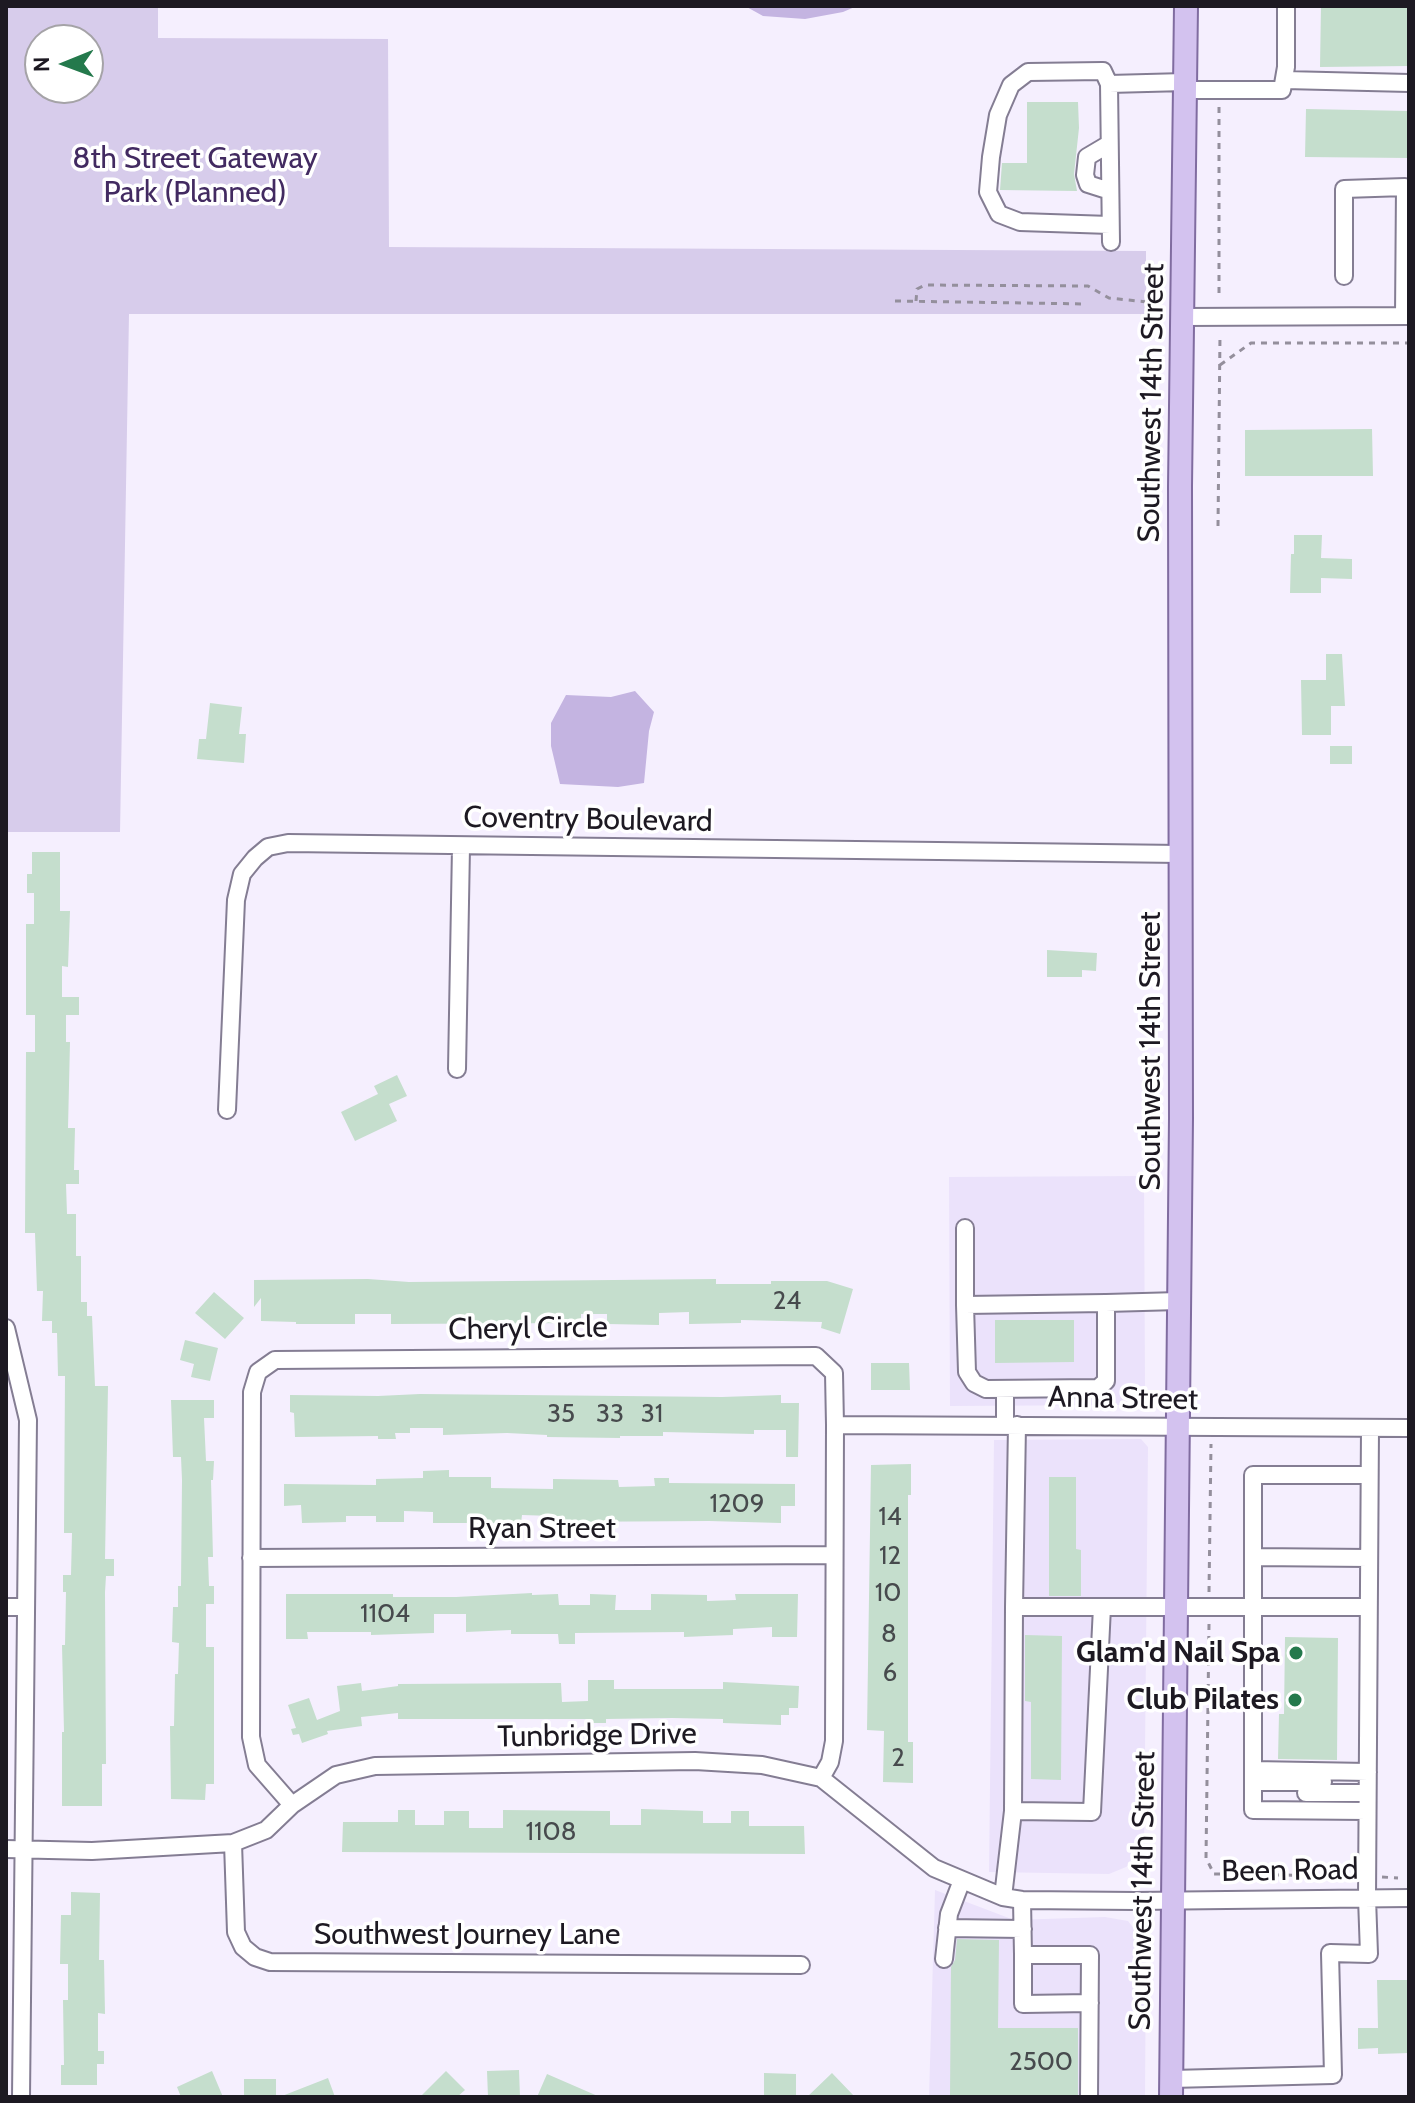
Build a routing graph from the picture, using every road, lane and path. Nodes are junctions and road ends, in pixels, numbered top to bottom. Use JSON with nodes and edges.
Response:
{"nodes":[{"id":1,"x":1186,"y":6,"type":"edge"},
{"id":2,"x":1286,"y":6,"type":"edge"},
{"id":3,"x":1285,"y":80,"type":"junction"},
{"id":4,"x":1409,"y":83,"type":"edge"},
{"id":5,"x":1109,"y":84,"type":"junction"},
{"id":6,"x":1185,"y":86,"type":"junction"},
{"id":7,"x":1219,"y":91,"type":"junction"},
{"id":8,"x":1109,"y":144,"type":"junction"},
{"id":9,"x":1110,"y":191,"type":"junction"},
{"id":10,"x":1110,"y":225,"type":"junction"},
{"id":11,"x":1111,"y":242,"type":"dead end"},
{"id":12,"x":1344,"y":276,"type":"dead end"},
{"id":13,"x":1219,"y":299,"type":"dead end"},
{"id":14,"x":895,"y":301,"type":"dead end"},
{"id":15,"x":916,"y":301,"type":"junction"},
{"id":16,"x":1157,"y":303,"type":"dead end"},
{"id":17,"x":1087,"y":304,"type":"dead end"},
{"id":18,"x":1406,"y":316,"type":"edge"},
{"id":19,"x":1183,"y":317,"type":"junction"},
{"id":20,"x":1220,"y":331,"type":"dead end"},
{"id":21,"x":1409,"y":343,"type":"edge"},
{"id":22,"x":1220,"y":365,"type":"junction"},
{"id":23,"x":1218,"y":526,"type":"dead end"},
{"id":24,"x":461,"y":847,"type":"junction"},
{"id":25,"x":1181,"y":854,"type":"junction"},
{"id":26,"x":457,"y":1069,"type":"dead end"},
{"id":27,"x":227,"y":1110,"type":"dead end"},
{"id":28,"x":965,"y":1228,"type":"dead end"},
{"id":29,"x":1179,"y":1301,"type":"junction"},
{"id":30,"x":1106,"y":1303,"type":"junction"},
{"id":31,"x":965,"y":1305,"type":"junction"},
{"id":32,"x":6,"y":1328,"type":"edge"},
{"id":33,"x":13,"y":1382,"type":"edge"},
{"id":34,"x":1005,"y":1389,"type":"junction"},
{"id":35,"x":835,"y":1425,"type":"junction"},
{"id":36,"x":1011,"y":1425,"type":"junction"},
{"id":37,"x":1178,"y":1428,"type":"junction"},
{"id":38,"x":1211,"y":1428,"type":"junction"},
{"id":39,"x":1370,"y":1428,"type":"junction"},
{"id":40,"x":1409,"y":1428,"type":"edge"},
{"id":41,"x":1369,"y":1475,"type":"junction"},
{"id":42,"x":834,"y":1555,"type":"junction"},
{"id":43,"x":1253,"y":1557,"type":"junction"},
{"id":44,"x":251,"y":1558,"type":"junction"},
{"id":45,"x":1369,"y":1558,"type":"junction"},
{"id":46,"x":1209,"y":1590,"type":"dead end"},
{"id":47,"x":6,"y":1607,"type":"edge"},
{"id":48,"x":24,"y":1607,"type":"junction"},
{"id":49,"x":1014,"y":1607,"type":"junction"},
{"id":50,"x":1102,"y":1607,"type":"junction"},
{"id":51,"x":1176,"y":1607,"type":"junction"},
{"id":52,"x":1253,"y":1607,"type":"junction"},
{"id":53,"x":1368,"y":1607,"type":"junction"},
{"id":54,"x":821,"y":1778,"type":"junction"},
{"id":55,"x":1253,"y":1781,"type":"junction"},
{"id":56,"x":1368,"y":1782,"type":"junction"},
{"id":57,"x":292,"y":1805,"type":"junction"},
{"id":58,"x":1013,"y":1811,"type":"junction"},
{"id":59,"x":1367,"y":1811,"type":"junction"},
{"id":60,"x":233,"y":1843,"type":"junction"},
{"id":61,"x":14,"y":1849,"type":"edge"},
{"id":62,"x":1381,"y":1877,"type":"dead end"},
{"id":63,"x":1398,"y":1878,"type":"dead end"},
{"id":64,"x":962,"y":1880,"type":"junction"},
{"id":65,"x":1003,"y":1897,"type":"junction"},
{"id":66,"x":1367,"y":1898,"type":"junction"},
{"id":67,"x":1409,"y":1898,"type":"edge"},
{"id":68,"x":1022,"y":1900,"type":"junction"},
{"id":69,"x":1172,"y":1901,"type":"junction"},
{"id":70,"x":947,"y":1928,"type":"junction"},
{"id":71,"x":1023,"y":1929,"type":"junction"},
{"id":72,"x":1023,"y":1955,"type":"junction"},
{"id":73,"x":944,"y":1959,"type":"dead end"},
{"id":74,"x":801,"y":1965,"type":"dead end"},
{"id":75,"x":1090,"y":2003,"type":"junction"},
{"id":76,"x":1171,"y":2088,"type":"edge"},
{"id":77,"x":21,"y":2097,"type":"edge"},
{"id":78,"x":1089,"y":2097,"type":"edge"}],
"edges":[{"from":1,"to":6,"type":"main road","name":"Southwest 14th Street"},
{"from":2,"to":3,"type":"street"},
{"from":3,"to":4,"type":"street"},
{"from":3,"to":7,"type":"street"},
{"from":5,"to":6,"type":"street"},
{"from":5,"to":8,"type":"street"},
{"from":5,"to":10,"type":"street"},
{"from":6,"to":7,"type":"street"},
{"from":6,"to":19,"type":"main road","name":"Southwest 14th Street"},
{"from":7,"to":13,"type":"path"},
{"from":8,"to":9,"type":"street"},
{"from":8,"to":9,"type":"street"},
{"from":9,"to":10,"type":"street"},
{"from":10,"to":11,"type":"street"},
{"from":12,"to":18,"type":"street"},
{"from":14,"to":15,"type":"path"},
{"from":15,"to":16,"type":"path"},
{"from":15,"to":17,"type":"path"},
{"from":18,"to":19,"type":"street"},
{"from":19,"to":25,"type":"main road","name":"Southwest 14th Street"},
{"from":20,"to":22,"type":"path"},
{"from":21,"to":22,"type":"path"},
{"from":22,"to":23,"type":"path"},
{"from":24,"to":25,"type":"street","name":"Coventry Boulevard"},
{"from":24,"to":26,"type":"street"},
{"from":24,"to":27,"type":"street","name":"Coventry Boulevard"},
{"from":25,"to":29,"type":"main road","name":"Southwest 14th Street"},
{"from":28,"to":31,"type":"street"},
{"from":29,"to":30,"type":"street"},
{"from":29,"to":37,"type":"main road","name":"Southwest 14th Street"},
{"from":30,"to":31,"type":"street"},
{"from":30,"to":34,"type":"street"},
{"from":31,"to":34,"type":"street"},
{"from":32,"to":33,"type":"street"},
{"from":33,"to":48,"type":"street"},
{"from":34,"to":36,"type":"street"},
{"from":35,"to":36,"type":"street","name":"Anna Street"},
{"from":35,"to":42,"type":"street","name":"Cheryl Circle"},
{"from":35,"to":44,"type":"street","name":"Cheryl Circle"},
{"from":36,"to":37,"type":"street","name":"Anna Street"},
{"from":36,"to":49,"type":"street"},
{"from":37,"to":38,"type":"street","name":"Anna Street"},
{"from":37,"to":51,"type":"main road","name":"Southwest 14th Street"},
{"from":38,"to":39,"type":"street","name":"Anna Street"},
{"from":38,"to":46,"type":"path"},
{"from":39,"to":40,"type":"street","name":"Anna Street"},
{"from":39,"to":41,"type":"street"},
{"from":41,"to":43,"type":"street"},
{"from":41,"to":45,"type":"street"},
{"from":42,"to":44,"type":"street","name":"Ryan Street"},
{"from":42,"to":54,"type":"street","name":"Cheryl Circle"},
{"from":43,"to":45,"type":"street"},
{"from":43,"to":52,"type":"street"},
{"from":44,"to":57,"type":"street","name":"Cheryl Circle"},
{"from":45,"to":53,"type":"street"},
{"from":47,"to":48,"type":"street"},
{"from":48,"to":61,"type":"street"},
{"from":49,"to":50,"type":"street"},
{"from":49,"to":58,"type":"street"},
{"from":50,"to":51,"type":"street"},
{"from":50,"to":58,"type":"street"},
{"from":51,"to":52,"type":"street"},
{"from":51,"to":69,"type":"main road","name":"Southwest 14th Street"},
{"from":52,"to":53,"type":"street"},
{"from":52,"to":55,"type":"street"},
{"from":53,"to":56,"type":"street"},
{"from":54,"to":57,"type":"street","name":"Tunbridge Drive"},
{"from":54,"to":64,"type":"street","name":"Tunbridge Drive"},
{"from":55,"to":56,"type":"street"},
{"from":55,"to":59,"type":"street"},
{"from":56,"to":59,"type":"street"},
{"from":57,"to":60,"type":"street","name":"Tunbridge Drive"},
{"from":58,"to":65,"type":"street"},
{"from":59,"to":66,"type":"street"},
{"from":60,"to":61,"type":"street","name":"Tunbridge Drive"},
{"from":60,"to":74,"type":"street","name":"Southwest Journey Lane"},
{"from":61,"to":77,"type":"street"},
{"from":62,"to":63,"type":"path"},
{"from":64,"to":65,"type":"street","name":"Tunbridge Drive"},
{"from":64,"to":70,"type":"street"},
{"from":65,"to":68,"type":"street","name":"Tunbridge Drive"},
{"from":66,"to":67,"type":"street","name":"Been Road"},
{"from":66,"to":69,"type":"street","name":"Been Road"},
{"from":66,"to":76,"type":"street"},
{"from":68,"to":69,"type":"street","name":"Tunbridge Drive"},
{"from":68,"to":71,"type":"street"},
{"from":69,"to":76,"type":"main road","name":"Southwest 14th Street"},
{"from":70,"to":71,"type":"street"},
{"from":70,"to":73,"type":"street"},
{"from":71,"to":72,"type":"street"},
{"from":72,"to":75,"type":"street"},
{"from":72,"to":75,"type":"street"},
{"from":75,"to":78,"type":"street"}]}
